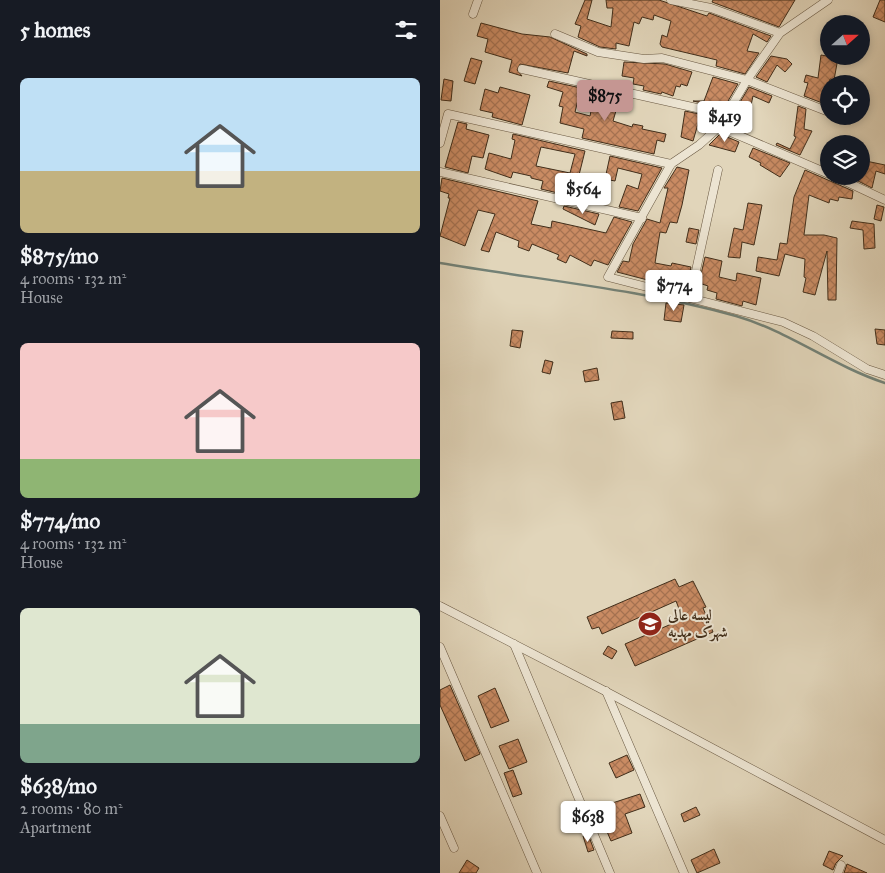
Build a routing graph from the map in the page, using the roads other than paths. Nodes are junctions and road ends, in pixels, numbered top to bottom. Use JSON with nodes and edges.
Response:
{"nodes":[{"id":1,"x":478,"y":0,"type":"edge"},
{"id":2,"x":671,"y":0,"type":"edge"},
{"id":3,"x":828,"y":0,"type":"edge"},
{"id":4,"x":473,"y":14,"type":"dead end"},
{"id":5,"x":555,"y":34,"type":"dead end"},
{"id":6,"x":780,"y":34,"type":"junction"},
{"id":7,"x":522,"y":68,"type":"dead end"},
{"id":8,"x":747,"y":80,"type":"junction"},
{"id":9,"x":820,"y":108,"type":"edge"},
{"id":10,"x":728,"y":115,"type":"junction"},
{"id":11,"x":719,"y":127,"type":"junction"},
{"id":12,"x":442,"y":129,"type":"edge"},
{"id":13,"x":440,"y":143,"type":"edge"},
{"id":14,"x":671,"y":164,"type":"junction"},
{"id":15,"x":718,"y":170,"type":"dead end"},
{"id":16,"x":820,"y":170,"type":"edge"},
{"id":17,"x":440,"y":172,"type":"edge"},
{"id":18,"x":853,"y":185,"type":"edge"},
{"id":19,"x":885,"y":200,"type":"edge"},
{"id":20,"x":642,"y":218,"type":"junction"},
{"id":21,"x":690,"y":298,"type":"junction"},
{"id":22,"x":885,"y":375,"type":"edge"},
{"id":23,"x":440,"y":606,"type":"edge"},
{"id":24,"x":514,"y":644,"type":"junction"},
{"id":25,"x":440,"y":647,"type":"edge"},
{"id":26,"x":605,"y":691,"type":"junction"},
{"id":27,"x":440,"y":816,"type":"edge"},
{"id":28,"x":885,"y":840,"type":"edge"},
{"id":29,"x":454,"y":848,"type":"dead end"},
{"id":30,"x":537,"y":873,"type":"edge"},
{"id":31,"x":610,"y":873,"type":"edge"},
{"id":32,"x":684,"y":873,"type":"edge"}],
"edges":[{"from":1,"to":4,"type":"street"},
{"from":2,"to":6,"type":"street"},
{"from":3,"to":6,"type":"street"},
{"from":5,"to":8,"type":"street"},
{"from":6,"to":8,"type":"street"},
{"from":7,"to":10,"type":"street"},
{"from":8,"to":9,"type":"street"},
{"from":8,"to":10,"type":"street"},
{"from":10,"to":11,"type":"street"},
{"from":11,"to":14,"type":"street"},
{"from":11,"to":16,"type":"street"},
{"from":12,"to":13,"type":"street"},
{"from":12,"to":14,"type":"street"},
{"from":14,"to":20,"type":"street"},
{"from":15,"to":21,"type":"street"},
{"from":17,"to":20,"type":"street"},
{"from":18,"to":19,"type":"street"},
{"from":20,"to":21,"type":"street"},
{"from":21,"to":22,"type":"street"},
{"from":23,"to":24,"type":"street"},
{"from":24,"to":26,"type":"street"},
{"from":24,"to":31,"type":"street"},
{"from":25,"to":30,"type":"street"},
{"from":26,"to":28,"type":"street"},
{"from":26,"to":32,"type":"street"},
{"from":27,"to":29,"type":"street"}]}
